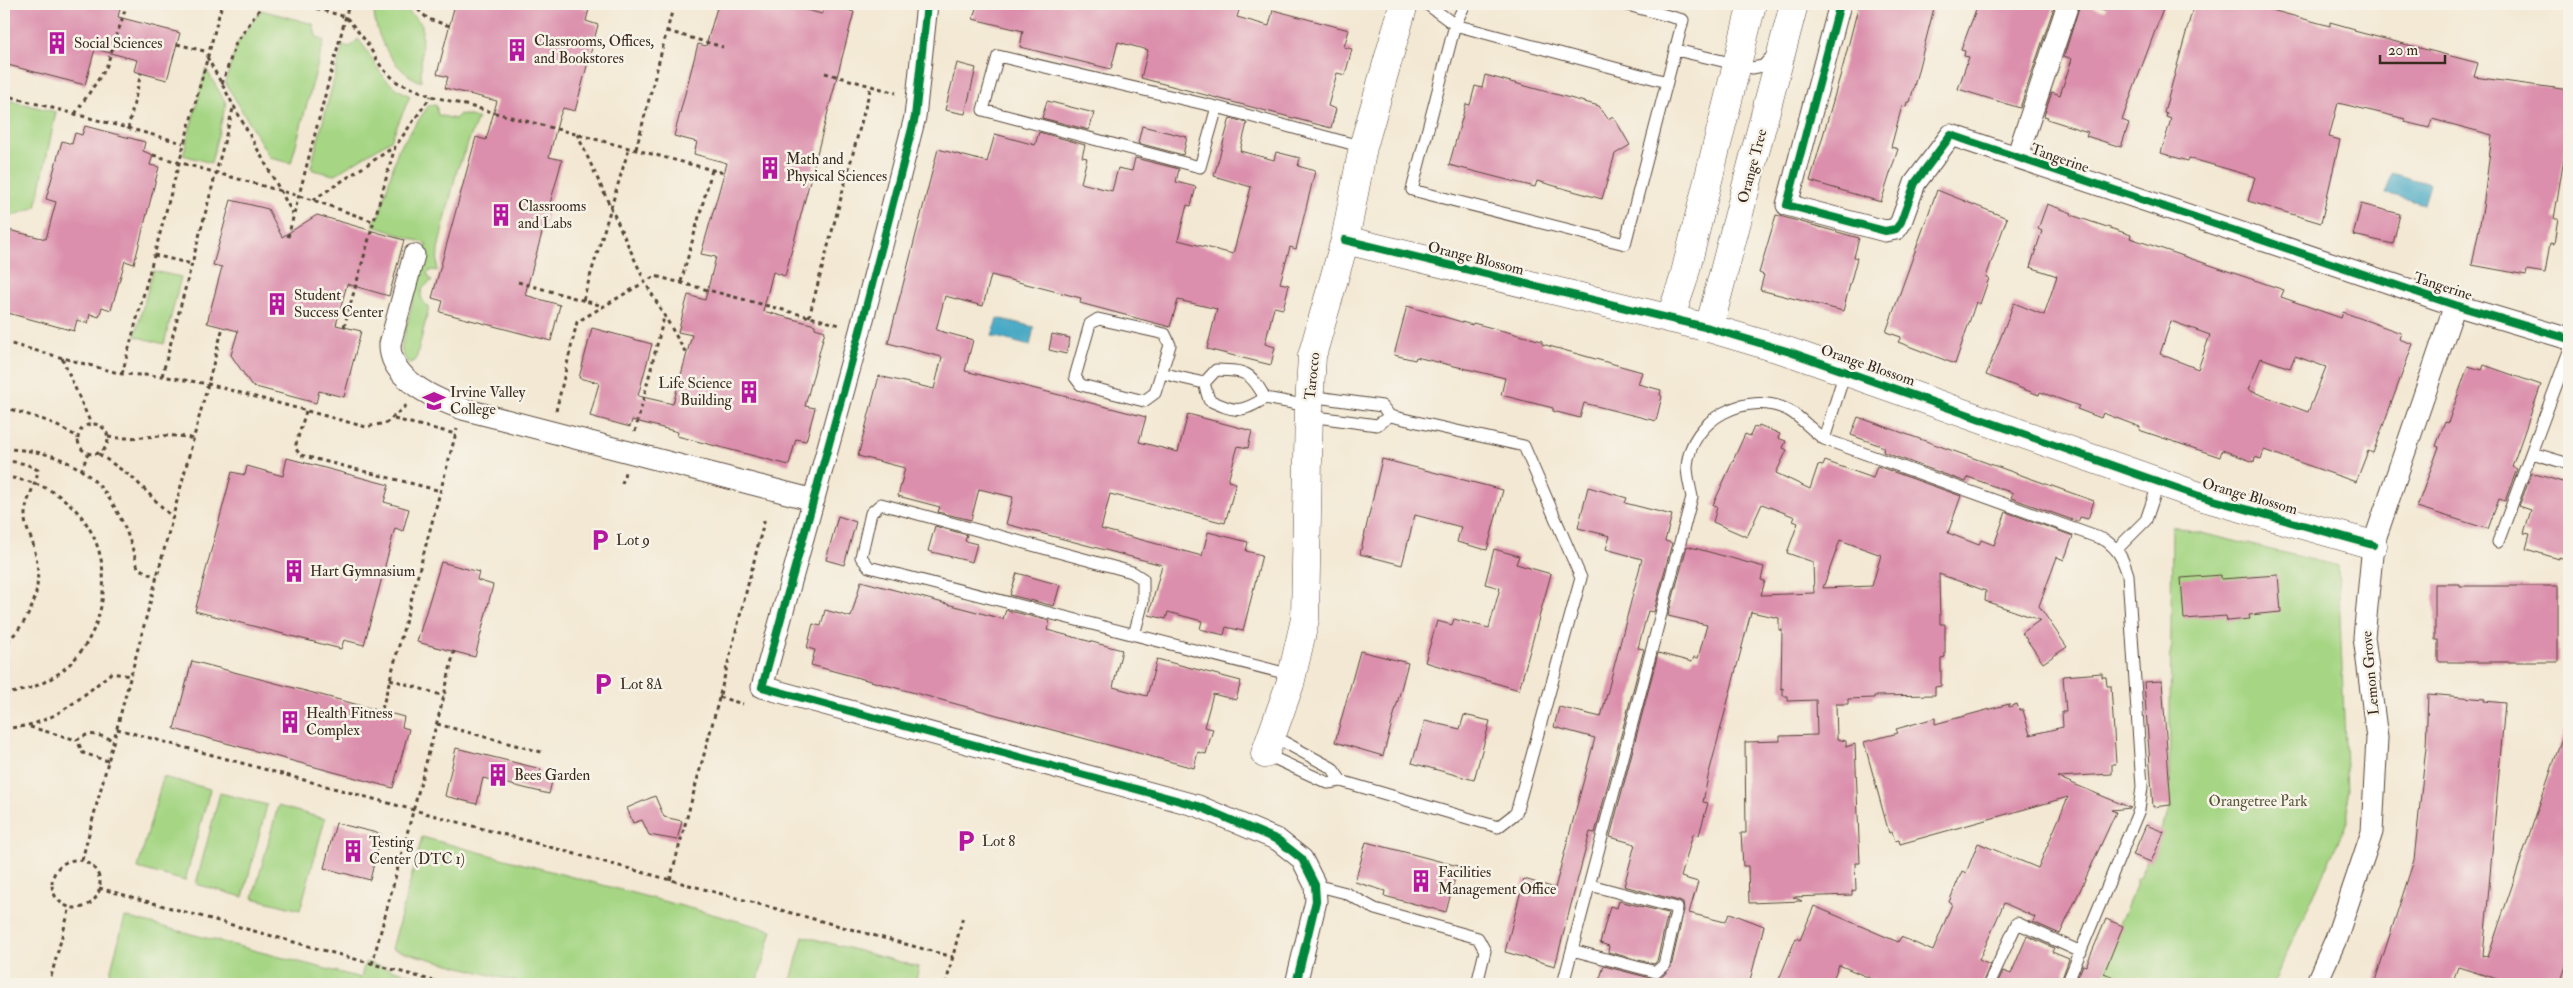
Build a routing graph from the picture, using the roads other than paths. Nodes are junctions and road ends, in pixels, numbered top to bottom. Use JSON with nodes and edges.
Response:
{"nodes":[{"id":1,"x":927,"y":4,"type":"edge"},
{"id":2,"x":1404,"y":4,"type":"edge"},
{"id":3,"x":1427,"y":4,"type":"edge"},
{"id":4,"x":1465,"y":4,"type":"edge"},
{"id":5,"x":1624,"y":4,"type":"edge"},
{"id":6,"x":1752,"y":4,"type":"edge"},
{"id":7,"x":1794,"y":4,"type":"edge"},
{"id":8,"x":1840,"y":4,"type":"edge"},
{"id":9,"x":2068,"y":4,"type":"edge"},
{"id":10,"x":1455,"y":25,"type":"junction"},
{"id":11,"x":1783,"y":45,"type":"junction"},
{"id":12,"x":1676,"y":50,"type":"junction"},
{"id":13,"x":1736,"y":63,"type":"junction"},
{"id":14,"x":1667,"y":82,"type":"junction"},
{"id":15,"x":1217,"y":107,"type":"junction"},
{"id":16,"x":1364,"y":147,"type":"junction"},
{"id":17,"x":2017,"y":158,"type":"junction"},
{"id":18,"x":1345,"y":240,"type":"junction"},
{"id":19,"x":414,"y":255,"type":"dead end"},
{"id":20,"x":2455,"y":305,"type":"junction"},
{"id":21,"x":1670,"y":319,"type":"junction"},
{"id":22,"x":1708,"y":328,"type":"junction"},
{"id":23,"x":2569,"y":339,"type":"edge"},
{"id":24,"x":2569,"y":352,"type":"edge"},
{"id":25,"x":1845,"y":372,"type":"junction"},
{"id":26,"x":1161,"y":373,"type":"junction"},
{"id":27,"x":1204,"y":383,"type":"junction"},
{"id":28,"x":1264,"y":398,"type":"junction"},
{"id":29,"x":1309,"y":406,"type":"junction"},
{"id":30,"x":1390,"y":416,"type":"junction"},
{"id":31,"x":1824,"y":439,"type":"junction"},
{"id":32,"x":2532,"y":452,"type":"junction"},
{"id":33,"x":2569,"y":464,"type":"edge"},
{"id":34,"x":2159,"y":482,"type":"junction"},
{"id":35,"x":814,"y":500,"type":"junction"},
{"id":36,"x":2498,"y":542,"type":"dead end"},
{"id":37,"x":2373,"y":545,"type":"junction"},
{"id":38,"x":2117,"y":549,"type":"junction"},
{"id":39,"x":1134,"y":635,"type":"junction"},
{"id":40,"x":1292,"y":675,"type":"junction"},
{"id":41,"x":1268,"y":744,"type":"junction"},
{"id":42,"x":1341,"y":781,"type":"junction"},
{"id":43,"x":1316,"y":885,"type":"junction"},
{"id":44,"x":1590,"y":885,"type":"junction"},
{"id":45,"x":1572,"y":950,"type":"junction"},
{"id":46,"x":2081,"y":952,"type":"junction"},
{"id":47,"x":1296,"y":984,"type":"edge"},
{"id":48,"x":1477,"y":984,"type":"edge"},
{"id":49,"x":1563,"y":984,"type":"edge"},
{"id":50,"x":1990,"y":984,"type":"edge"},
{"id":51,"x":2067,"y":984,"type":"edge"},
{"id":52,"x":2316,"y":984,"type":"edge"}],
"edges":[{"from":1,"to":35,"type":"street"},
{"from":2,"to":16,"type":"street","name":"Tarocco"},
{"from":3,"to":10,"type":"lane"},
{"from":4,"to":10,"type":"lane"},
{"from":5,"to":12,"type":"lane"},
{"from":6,"to":13,"type":"street"},
{"from":7,"to":11,"type":"street","name":"Orange Tree"},
{"from":8,"to":17,"type":"street","name":"Tangerine"},
{"from":9,"to":17,"type":"street","name":"Tangerine"},
{"from":10,"to":14,"type":"lane"},
{"from":10,"to":14,"type":"lane"},
{"from":11,"to":13,"type":"lane"},
{"from":11,"to":22,"type":"street","name":"Orange Tree"},
{"from":12,"to":13,"type":"lane"},
{"from":12,"to":14,"type":"lane"},
{"from":13,"to":21,"type":"street"},
{"from":15,"to":15,"type":"lane"},
{"from":15,"to":16,"type":"lane"},
{"from":16,"to":18,"type":"street","name":"Tarocco"},
{"from":17,"to":20,"type":"street","name":"Tangerine"},
{"from":18,"to":21,"type":"street","name":"Orange Blossom"},
{"from":18,"to":29,"type":"street","name":"Tarocco"},
{"from":19,"to":35,"type":"street"},
{"from":20,"to":23,"type":"street","name":"Tangerine"},
{"from":20,"to":37,"type":"street","name":"Lemon Grove"},
{"from":21,"to":22,"type":"street","name":"Orange Blossom"},
{"from":22,"to":25,"type":"street","name":"Orange Blossom"},
{"from":24,"to":32,"type":"lane"},
{"from":25,"to":31,"type":"lane"},
{"from":25,"to":34,"type":"street","name":"Orange Blossom"},
{"from":26,"to":26,"type":"lane"},
{"from":26,"to":27,"type":"lane"},
{"from":27,"to":28,"type":"lane"},
{"from":27,"to":28,"type":"lane"},
{"from":28,"to":29,"type":"lane"},
{"from":29,"to":30,"type":"lane"},
{"from":29,"to":30,"type":"lane"},
{"from":29,"to":40,"type":"street","name":"Tarocco"},
{"from":30,"to":42,"type":"lane"},
{"from":31,"to":38,"type":"lane"},
{"from":31,"to":44,"type":"lane"},
{"from":32,"to":33,"type":"lane"},
{"from":32,"to":36,"type":"lane"},
{"from":34,"to":37,"type":"street","name":"Orange Blossom"},
{"from":34,"to":38,"type":"lane"},
{"from":35,"to":43,"type":"street"},
{"from":37,"to":52,"type":"street","name":"Lemon Grove"},
{"from":38,"to":46,"type":"lane"},
{"from":39,"to":39,"type":"lane"},
{"from":39,"to":40,"type":"lane"},
{"from":40,"to":41,"type":"street","name":"Tarocco"},
{"from":41,"to":42,"type":"lane"},
{"from":41,"to":42,"type":"lane"},
{"from":43,"to":47,"type":"street"},
{"from":43,"to":48,"type":"lane"},
{"from":44,"to":45,"type":"lane"},
{"from":44,"to":45,"type":"lane"},
{"from":45,"to":49,"type":"lane"},
{"from":46,"to":50,"type":"lane"},
{"from":46,"to":51,"type":"lane"}]}
